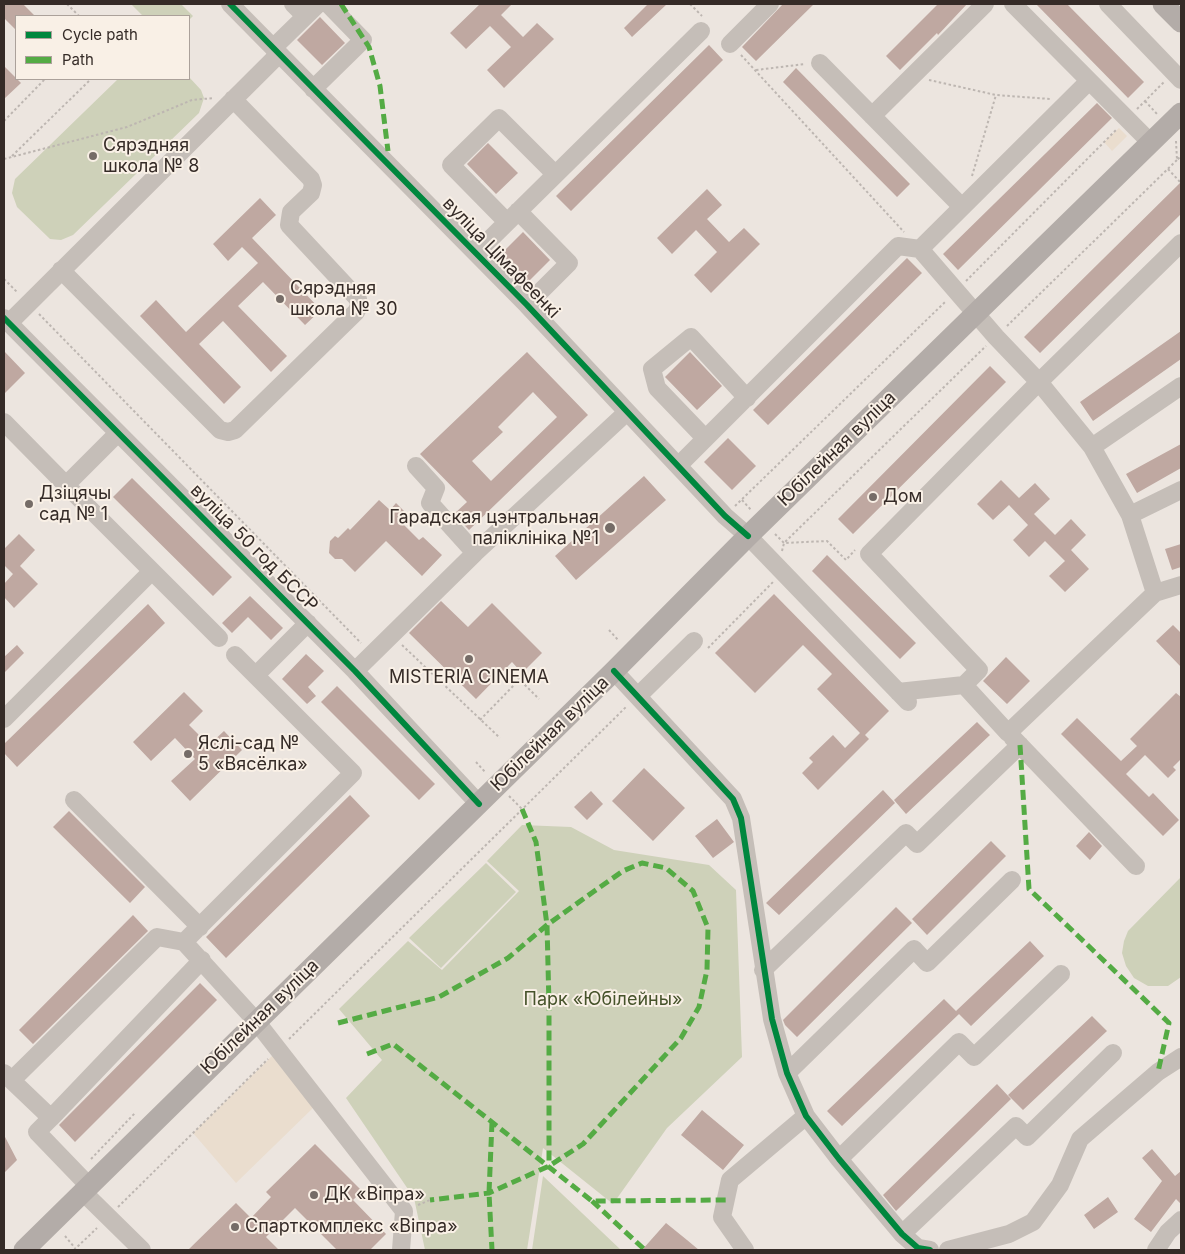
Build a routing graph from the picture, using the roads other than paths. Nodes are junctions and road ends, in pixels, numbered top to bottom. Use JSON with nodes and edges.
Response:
{"nodes":[{"id":1,"x":230,"y":4,"type":"edge"},
{"id":2,"x":328,"y":4,"type":"edge"},
{"id":3,"x":985,"y":4,"type":"edge"},
{"id":4,"x":1013,"y":4,"type":"edge"},
{"id":5,"x":1108,"y":4,"type":"edge"},
{"id":6,"x":1163,"y":4,"type":"edge"},
{"id":7,"x":765,"y":6,"type":"edge"},
{"id":8,"x":305,"y":8,"type":"edge"},
{"id":9,"x":1181,"y":21,"type":"edge"},
{"id":10,"x":702,"y":24,"type":"road end"},
{"id":11,"x":730,"y":44,"type":"road end"},
{"id":12,"x":276,"y":51,"type":"junction"},
{"id":13,"x":820,"y":63,"type":"road end"},
{"id":14,"x":1181,"y":80,"type":"edge"},
{"id":15,"x":1089,"y":81,"type":"junction"},
{"id":16,"x":313,"y":89,"type":"junction"},
{"id":17,"x":235,"y":97,"type":"junction"},
{"id":18,"x":1181,"y":113,"type":"edge"},
{"id":19,"x":872,"y":116,"type":"junction"},
{"id":20,"x":1151,"y":143,"type":"junction"},
{"id":21,"x":555,"y":174,"type":"junction"},
{"id":22,"x":962,"y":207,"type":"junction"},
{"id":23,"x":512,"y":216,"type":"junction"},
{"id":24,"x":1181,"y":243,"type":"edge"},
{"id":25,"x":920,"y":249,"type":"junction"},
{"id":26,"x":476,"y":253,"type":"junction"},
{"id":27,"x":61,"y":270,"type":"junction"},
{"id":28,"x":527,"y":305,"type":"junction"},
{"id":29,"x":975,"y":313,"type":"junction"},
{"id":30,"x":6,"y":320,"type":"edge"},
{"id":31,"x":1038,"y":382,"type":"junction"},
{"id":32,"x":1181,"y":386,"type":"edge"},
{"id":33,"x":747,"y":398,"type":"junction"},
{"id":34,"x":627,"y":412,"type":"junction"},
{"id":35,"x":4,"y":422,"type":"edge"},
{"id":36,"x":118,"y":433,"type":"junction"},
{"id":37,"x":705,"y":438,"type":"junction"},
{"id":38,"x":1092,"y":447,"type":"junction"},
{"id":39,"x":679,"y":465,"type":"junction"},
{"id":40,"x":416,"y":466,"type":"dead end"},
{"id":41,"x":66,"y":485,"type":"junction"},
{"id":42,"x":1181,"y":490,"type":"edge"},
{"id":43,"x":1130,"y":514,"type":"junction"},
{"id":44,"x":748,"y":536,"type":"junction"},
{"id":45,"x":475,"y":553,"type":"junction"},
{"id":46,"x":152,"y":571,"type":"junction"},
{"id":47,"x":1181,"y":585,"type":"edge"},
{"id":48,"x":1154,"y":594,"type":"junction"},
{"id":49,"x":308,"y":624,"type":"junction"},
{"id":50,"x":219,"y":638,"type":"dead end"},
{"id":51,"x":694,"y":641,"type":"road end"},
{"id":52,"x":235,"y":655,"type":"dead end"},
{"id":53,"x":355,"y":671,"type":"junction"},
{"id":54,"x":614,"y":672,"type":"junction"},
{"id":55,"x":256,"y":675,"type":"junction"},
{"id":56,"x":964,"y":685,"type":"junction"},
{"id":57,"x":638,"y":696,"type":"junction"},
{"id":58,"x":4,"y":718,"type":"edge"},
{"id":59,"x":1014,"y":739,"type":"junction"},
{"id":60,"x":74,"y":800,"type":"dead end"},
{"id":61,"x":479,"y":804,"type":"junction"},
{"id":62,"x":1136,"y":866,"type":"dead end"},
{"id":63,"x":1012,"y":880,"type":"dead end"},
{"id":64,"x":200,"y":926,"type":"junction"},
{"id":65,"x":184,"y":942,"type":"junction"},
{"id":66,"x":202,"y":960,"type":"junction"},
{"id":67,"x":764,"y":970,"type":"junction"},
{"id":68,"x":1060,"y":974,"type":"dead end"},
{"id":69,"x":256,"y":1021,"type":"junction"},
{"id":70,"x":1113,"y":1052,"type":"dead end"},
{"id":71,"x":1181,"y":1057,"type":"edge"},
{"id":72,"x":787,"y":1073,"type":"junction"},
{"id":73,"x":8,"y":1077,"type":"edge"},
{"id":74,"x":806,"y":1116,"type":"junction"},
{"id":75,"x":51,"y":1118,"type":"junction"},
{"id":76,"x":839,"y":1159,"type":"junction"},
{"id":77,"x":86,"y":1189,"type":"junction"},
{"id":78,"x":1181,"y":1220,"type":"edge"},
{"id":79,"x":902,"y":1234,"type":"junction"},
{"id":80,"x":922,"y":1249,"type":"edge"},
{"id":81,"x":24,"y":1250,"type":"edge"},
{"id":82,"x":142,"y":1250,"type":"edge"},
{"id":83,"x":401,"y":1250,"type":"edge"},
{"id":84,"x":744,"y":1250,"type":"edge"},
{"id":85,"x":948,"y":1250,"type":"edge"},
{"id":86,"x":1156,"y":1250,"type":"edge"}],
"edges":[{"from":1,"to":12,"type":"street","name":"вуліца Цімафеенкі"},
{"from":2,"to":16,"type":"street"},
{"from":3,"to":19,"type":"street"},
{"from":4,"to":15,"type":"street"},
{"from":5,"to":14,"type":"street"},
{"from":6,"to":9,"type":"main road"},
{"from":7,"to":11,"type":"street"},
{"from":8,"to":12,"type":"street"},
{"from":10,"to":21,"type":"street"},
{"from":12,"to":16,"type":"street","name":"вуліца Цімафеенкі"},
{"from":12,"to":17,"type":"street"},
{"from":13,"to":19,"type":"street"},
{"from":15,"to":20,"type":"street"},
{"from":15,"to":22,"type":"street"},
{"from":16,"to":26,"type":"street","name":"вуліца Цімафеенкі"},
{"from":17,"to":27,"type":"street"},
{"from":17,"to":27,"type":"street"},
{"from":18,"to":20,"type":"main road","name":"Юбілейная вуліца"},
{"from":19,"to":22,"type":"street"},
{"from":20,"to":29,"type":"main road","name":"Юбілейная вуліца"},
{"from":21,"to":23,"type":"street"},
{"from":21,"to":23,"type":"street"},
{"from":22,"to":25,"type":"street"},
{"from":23,"to":26,"type":"street"},
{"from":23,"to":28,"type":"street"},
{"from":24,"to":31,"type":"street"},
{"from":25,"to":29,"type":"street"},
{"from":25,"to":33,"type":"street"},
{"from":26,"to":28,"type":"street","name":"вуліца Цімафеенкі"},
{"from":27,"to":30,"type":"street"},
{"from":28,"to":34,"type":"street","name":"вуліца Цімафеенкі"},
{"from":29,"to":31,"type":"street"},
{"from":29,"to":44,"type":"main road","name":"Юбілейная вуліца"},
{"from":30,"to":36,"type":"street","name":"вуліца 50 год БССР"},
{"from":31,"to":38,"type":"street"},
{"from":31,"to":56,"type":"street"},
{"from":32,"to":38,"type":"street"},
{"from":33,"to":37,"type":"street"},
{"from":33,"to":37,"type":"street"},
{"from":34,"to":39,"type":"street","name":"вуліца Цімафеенкі"},
{"from":34,"to":45,"type":"street"},
{"from":35,"to":41,"type":"street"},
{"from":36,"to":41,"type":"street"},
{"from":36,"to":49,"type":"street","name":"вуліца 50 год БССР"},
{"from":37,"to":39,"type":"street"},
{"from":38,"to":43,"type":"street"},
{"from":39,"to":44,"type":"street","name":"вуліца Цімафеенкі"},
{"from":40,"to":45,"type":"street"},
{"from":41,"to":46,"type":"street"},
{"from":42,"to":43,"type":"street"},
{"from":43,"to":48,"type":"street"},
{"from":44,"to":54,"type":"main road","name":"Юбілейная вуліца"},
{"from":44,"to":56,"type":"street","name":"вуліца Цімафеенкі"},
{"from":45,"to":53,"type":"street"},
{"from":46,"to":50,"type":"street"},
{"from":46,"to":58,"type":"street"},
{"from":47,"to":48,"type":"street"},
{"from":48,"to":59,"type":"street"},
{"from":49,"to":53,"type":"street","name":"вуліца 50 год БССР"},
{"from":49,"to":55,"type":"street"},
{"from":51,"to":57,"type":"street"},
{"from":52,"to":55,"type":"street"},
{"from":53,"to":61,"type":"street","name":"вуліца 50 год БССР"},
{"from":54,"to":57,"type":"street"},
{"from":54,"to":61,"type":"main road","name":"Юбілейная вуліца"},
{"from":55,"to":64,"type":"street"},
{"from":56,"to":59,"type":"street"},
{"from":57,"to":67,"type":"street"},
{"from":59,"to":62,"type":"street"},
{"from":59,"to":67,"type":"street"},
{"from":60,"to":64,"type":"street"},
{"from":61,"to":69,"type":"main road","name":"Юбілейная вуліца"},
{"from":63,"to":72,"type":"street"},
{"from":64,"to":65,"type":"street"},
{"from":65,"to":66,"type":"street"},
{"from":65,"to":73,"type":"street"},
{"from":66,"to":69,"type":"street"},
{"from":66,"to":75,"type":"street"},
{"from":67,"to":72,"type":"street"},
{"from":68,"to":76,"type":"street"},
{"from":69,"to":77,"type":"main road","name":"Юбілейная вуліца"},
{"from":69,"to":83,"type":"street"},
{"from":70,"to":79,"type":"street"},
{"from":71,"to":85,"type":"street"},
{"from":72,"to":74,"type":"street"},
{"from":73,"to":75,"type":"street"},
{"from":74,"to":76,"type":"street"},
{"from":74,"to":84,"type":"street"},
{"from":75,"to":77,"type":"street"},
{"from":76,"to":79,"type":"street"},
{"from":77,"to":81,"type":"main road","name":"Юбілейная вуліца"},
{"from":77,"to":82,"type":"street"},
{"from":78,"to":86,"type":"street"},
{"from":79,"to":80,"type":"street"}]}
